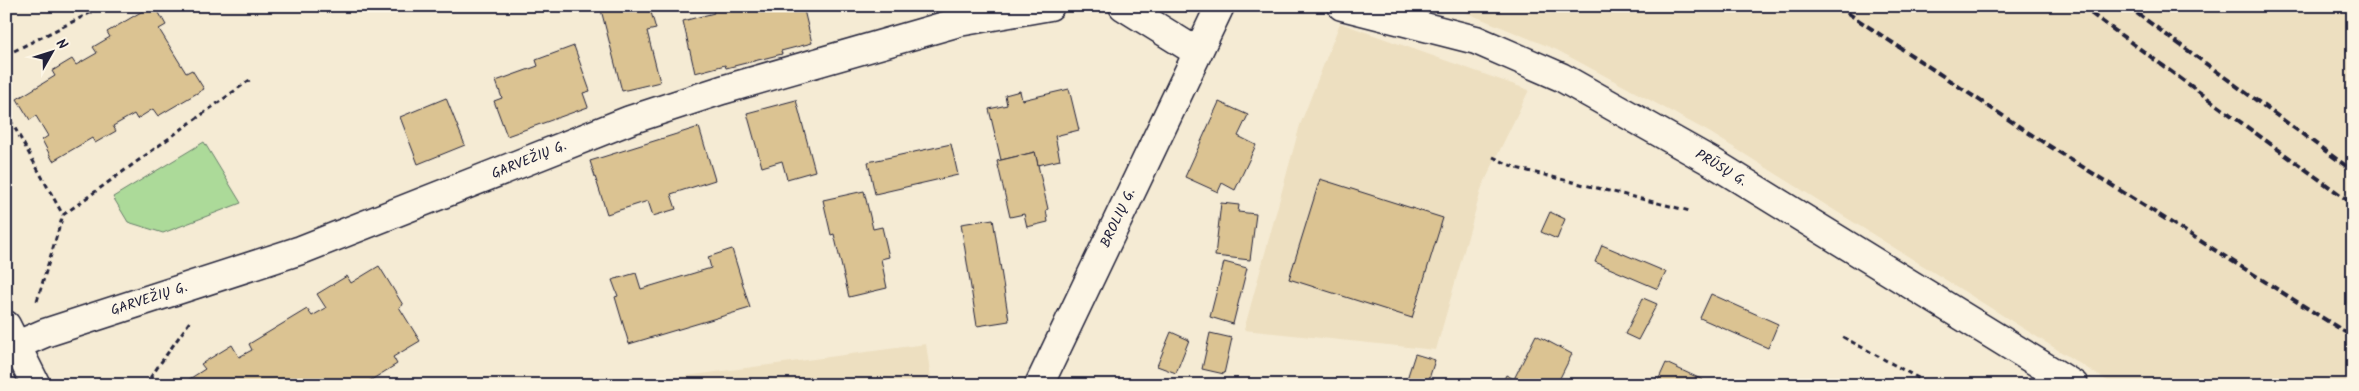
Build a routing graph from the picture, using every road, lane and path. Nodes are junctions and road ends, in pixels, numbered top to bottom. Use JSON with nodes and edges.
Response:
{"nodes":[{"id":1,"x":104,"y":6,"type":"edge"},
{"id":2,"x":1050,"y":6,"type":"edge"},
{"id":3,"x":1123,"y":6,"type":"edge"},
{"id":4,"x":1220,"y":6,"type":"edge"},
{"id":5,"x":1342,"y":6,"type":"edge"},
{"id":6,"x":1197,"y":52,"type":"junction"},
{"id":7,"x":6,"y":55,"type":"edge"},
{"id":8,"x":250,"y":79,"type":"dead end"},
{"id":9,"x":6,"y":112,"type":"edge"},
{"id":10,"x":1492,"y":157,"type":"dead end"},
{"id":11,"x":1690,"y":211,"type":"dead end"},
{"id":12,"x":63,"y":215,"type":"junction"},
{"id":13,"x":34,"y":308,"type":"dead end"},
{"id":14,"x":194,"y":315,"type":"dead end"},
{"id":15,"x":12,"y":335,"type":"edge"},
{"id":16,"x":1843,"y":338,"type":"dead end"},
{"id":17,"x":36,"y":385,"type":"edge"},
{"id":18,"x":145,"y":385,"type":"edge"},
{"id":19,"x":1040,"y":385,"type":"edge"},
{"id":20,"x":1931,"y":385,"type":"edge"},
{"id":21,"x":2074,"y":385,"type":"edge"}],
"edges":[{"from":1,"to":7,"type":"path"},
{"from":2,"to":15,"type":"street","name":"GARVEŽIŲ G."},
{"from":3,"to":6,"type":"street"},
{"from":4,"to":6,"type":"street","name":"BROLIŲ G."},
{"from":5,"to":21,"type":"street","name":"PRŪSŲ G."},
{"from":6,"to":19,"type":"street","name":"BROLIŲ G."},
{"from":8,"to":12,"type":"path"},
{"from":9,"to":12,"type":"path"},
{"from":10,"to":11,"type":"path"},
{"from":12,"to":13,"type":"path"},
{"from":14,"to":18,"type":"path"},
{"from":15,"to":17,"type":"street"},
{"from":16,"to":20,"type":"path"}]}
